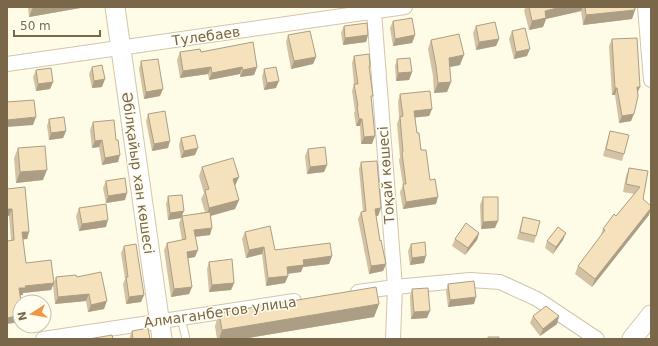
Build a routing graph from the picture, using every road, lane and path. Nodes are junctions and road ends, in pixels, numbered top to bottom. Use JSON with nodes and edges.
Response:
{"nodes":[{"id":1,"x":115,"y":7,"type":"edge"},
{"id":2,"x":405,"y":7,"type":"edge"},
{"id":3,"x":645,"y":7,"type":"edge"},
{"id":4,"x":374,"y":12,"type":"junction"},
{"id":5,"x":121,"y":48,"type":"junction"},
{"id":6,"x":7,"y":64,"type":"edge"},
{"id":7,"x":651,"y":80,"type":"edge"},
{"id":8,"x":395,"y":286,"type":"junction"},
{"id":9,"x":342,"y":294,"type":"edge"},
{"id":10,"x":303,"y":300,"type":"edge"},
{"id":11,"x":651,"y":315,"type":"edge"},
{"id":12,"x":181,"y":318,"type":"junction"},
{"id":13,"x":161,"y":330,"type":"edge"},
{"id":14,"x":43,"y":339,"type":"edge"},
{"id":15,"x":186,"y":339,"type":"edge"},
{"id":16,"x":393,"y":339,"type":"edge"},
{"id":17,"x":597,"y":339,"type":"edge"},
{"id":18,"x":632,"y":339,"type":"edge"}],
"edges":[{"from":1,"to":5,"type":"street","name":"Әбілқайыр хан көшесі"},
{"from":2,"to":4,"type":"street","name":"Тулебаев"},
{"from":3,"to":7,"type":"street"},
{"from":4,"to":5,"type":"street","name":"Тулебаев"},
{"from":4,"to":8,"type":"street","name":"Тоқай көшесі"},
{"from":5,"to":6,"type":"street","name":"Тулебаев"},
{"from":5,"to":13,"type":"street","name":"Әбілқайыр хан көшесі"},
{"from":8,"to":9,"type":"street"},
{"from":8,"to":16,"type":"street","name":"Тоқай көшесі"},
{"from":8,"to":17,"type":"street"},
{"from":10,"to":12,"type":"street","name":"Алмаганбетов улица"},
{"from":11,"to":18,"type":"street"},
{"from":12,"to":13,"type":"street","name":"Алмаганбетов улица"},
{"from":12,"to":15,"type":"lane"},
{"from":13,"to":14,"type":"street","name":"Алмаганбетов улица"}]}
